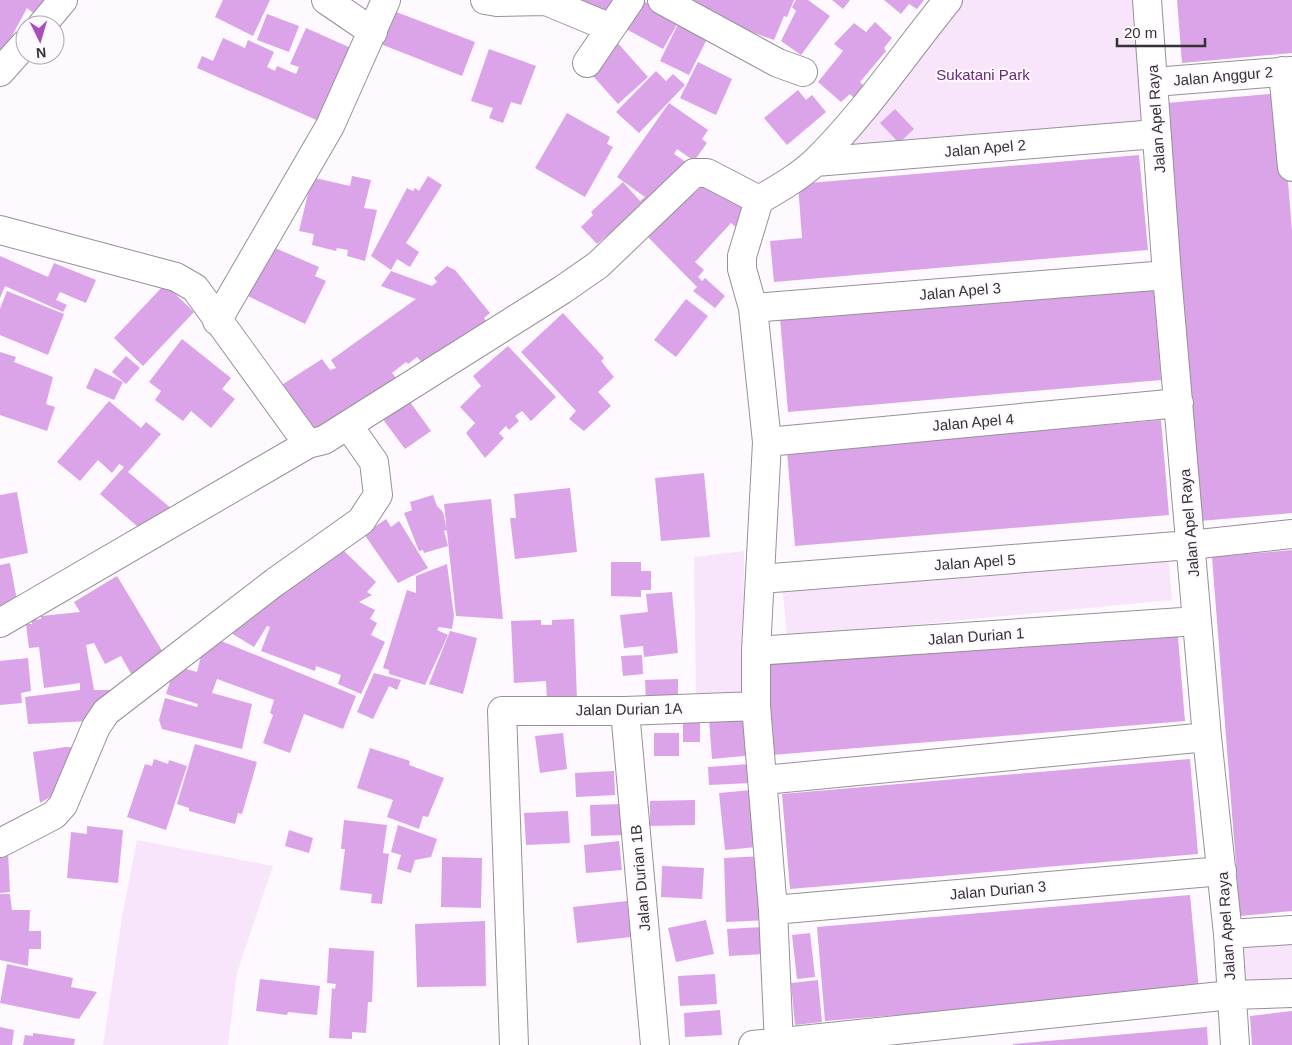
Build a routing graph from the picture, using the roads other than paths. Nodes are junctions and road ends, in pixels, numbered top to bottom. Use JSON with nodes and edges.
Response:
{"nodes":[{"id":1,"x":326,"y":0,"type":"edge"},
{"id":2,"x":386,"y":0,"type":"edge"},
{"id":3,"x":485,"y":0,"type":"edge"},
{"id":4,"x":630,"y":0,"type":"edge"},
{"id":5,"x":662,"y":0,"type":"edge"},
{"id":6,"x":948,"y":0,"type":"edge"},
{"id":7,"x":1147,"y":0,"type":"edge"},
{"id":8,"x":611,"y":28,"type":"junction"},
{"id":9,"x":373,"y":32,"type":"junction"},
{"id":10,"x":15,"y":55,"type":"edge"},
{"id":11,"x":587,"y":63,"type":"dead end"},
{"id":12,"x":1288,"y":71,"type":"edge"},
{"id":13,"x":0,"y":72,"type":"edge"},
{"id":14,"x":803,"y":72,"type":"dead end"},
{"id":15,"x":1154,"y":82,"type":"junction"},
{"id":16,"x":1156,"y":134,"type":"junction"},
{"id":17,"x":815,"y":162,"type":"junction"},
{"id":18,"x":1292,"y":167,"type":"edge"},
{"id":19,"x":759,"y":200,"type":"junction"},
{"id":20,"x":0,"y":230,"type":"edge"},
{"id":21,"x":1167,"y":275,"type":"junction"},
{"id":22,"x":753,"y":308,"type":"junction"},
{"id":23,"x":217,"y":321,"type":"junction"},
{"id":24,"x":1179,"y":403,"type":"junction"},
{"id":25,"x":348,"y":425,"type":"junction"},
{"id":26,"x":767,"y":442,"type":"junction"},
{"id":27,"x":308,"y":444,"type":"junction"},
{"id":28,"x":1292,"y":534,"type":"edge"},
{"id":29,"x":1190,"y":545,"type":"junction"},
{"id":30,"x":760,"y":578,"type":"junction"},
{"id":31,"x":1197,"y":621,"type":"junction"},
{"id":32,"x":0,"y":623,"type":"edge"},
{"id":33,"x":756,"y":651,"type":"junction"},
{"id":34,"x":756,"y":706,"type":"junction"},
{"id":35,"x":624,"y":711,"type":"junction"},
{"id":36,"x":1207,"y":737,"type":"junction"},
{"id":37,"x":764,"y":780,"type":"junction"},
{"id":38,"x":0,"y":843,"type":"edge"},
{"id":39,"x":1222,"y":870,"type":"junction"},
{"id":40,"x":773,"y":910,"type":"junction"},
{"id":41,"x":1292,"y":930,"type":"edge"},
{"id":42,"x":1228,"y":934,"type":"junction"},
{"id":43,"x":1292,"y":994,"type":"edge"},
{"id":44,"x":1231,"y":995,"type":"junction"},
{"id":45,"x":770,"y":1044,"type":"edge"},
{"id":46,"x":514,"y":1045,"type":"edge"},
{"id":47,"x":655,"y":1045,"type":"edge"},
{"id":48,"x":1235,"y":1045,"type":"edge"}],
"edges":[{"from":1,"to":9,"type":"street"},
{"from":2,"to":9,"type":"street"},
{"from":3,"to":8,"type":"street"},
{"from":4,"to":8,"type":"street"},
{"from":5,"to":14,"type":"street"},
{"from":6,"to":17,"type":"street"},
{"from":7,"to":15,"type":"street","name":"Jalan Apel Raya"},
{"from":8,"to":11,"type":"street"},
{"from":9,"to":23,"type":"street"},
{"from":10,"to":13,"type":"street"},
{"from":12,"to":15,"type":"street","name":"Jalan Anggur 2"},
{"from":12,"to":18,"type":"street"},
{"from":15,"to":16,"type":"street","name":"Jalan Apel Raya"},
{"from":16,"to":17,"type":"street","name":"Jalan Apel 2"},
{"from":16,"to":21,"type":"street","name":"Jalan Apel Raya"},
{"from":17,"to":19,"type":"street"},
{"from":19,"to":22,"type":"street"},
{"from":19,"to":25,"type":"street"},
{"from":20,"to":23,"type":"street"},
{"from":21,"to":22,"type":"street","name":"Jalan Apel 3"},
{"from":21,"to":24,"type":"street","name":"Jalan Apel Raya"},
{"from":22,"to":26,"type":"street"},
{"from":23,"to":27,"type":"street"},
{"from":24,"to":26,"type":"street","name":"Jalan Apel 4"},
{"from":24,"to":29,"type":"street","name":"Jalan Apel Raya"},
{"from":25,"to":27,"type":"street"},
{"from":25,"to":38,"type":"street"},
{"from":26,"to":30,"type":"street"},
{"from":27,"to":32,"type":"street"},
{"from":28,"to":29,"type":"street","name":"Jalan Apel 5"},
{"from":29,"to":30,"type":"street","name":"Jalan Apel 5"},
{"from":29,"to":31,"type":"street","name":"Jalan Apel Raya"},
{"from":30,"to":33,"type":"street"},
{"from":31,"to":33,"type":"street","name":"Jalan Durian 1"},
{"from":31,"to":36,"type":"street","name":"Jalan Apel Raya"},
{"from":33,"to":34,"type":"street"},
{"from":34,"to":35,"type":"street","name":"Jalan Durian 1A"},
{"from":34,"to":37,"type":"street"},
{"from":35,"to":46,"type":"street","name":"Jalan Durian 1A"},
{"from":35,"to":47,"type":"street","name":"Jalan Durian 1B"},
{"from":36,"to":37,"type":"street"},
{"from":36,"to":39,"type":"street","name":"Jalan Apel Raya"},
{"from":37,"to":40,"type":"street"},
{"from":39,"to":40,"type":"street","name":"Jalan Durian 3"},
{"from":39,"to":42,"type":"street","name":"Jalan Apel Raya"},
{"from":40,"to":45,"type":"street"},
{"from":41,"to":42,"type":"street"},
{"from":42,"to":44,"type":"street","name":"Jalan Apel Raya"},
{"from":43,"to":44,"type":"street"},
{"from":44,"to":45,"type":"street"},
{"from":44,"to":48,"type":"street","name":"Jalan Apel Raya"}]}
